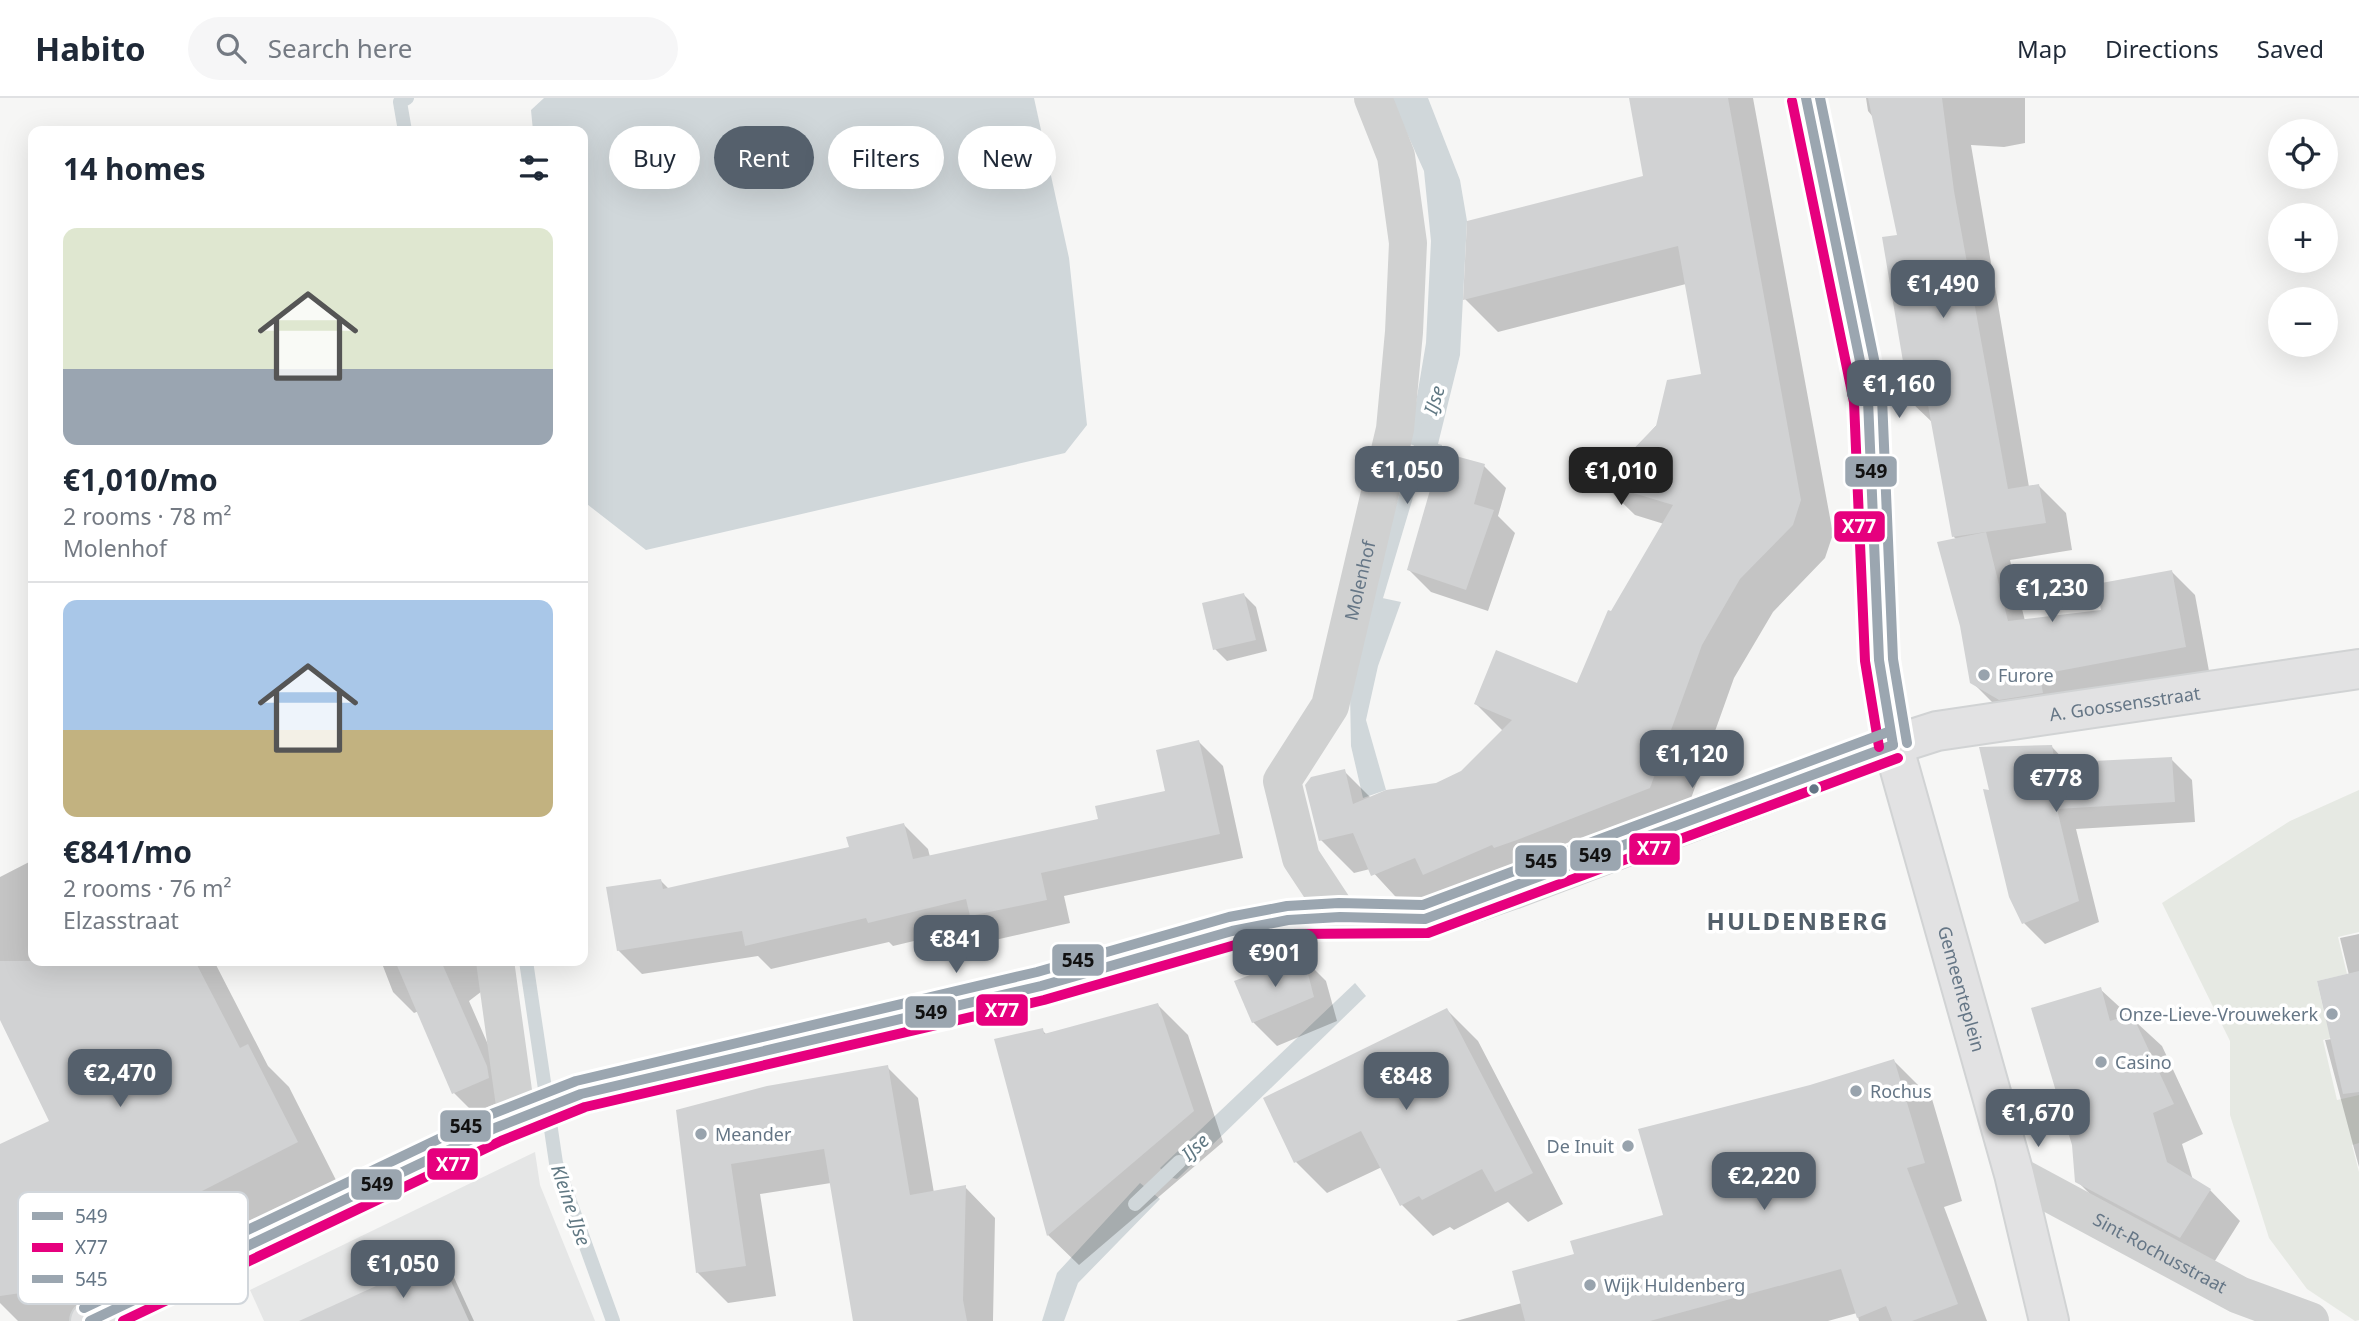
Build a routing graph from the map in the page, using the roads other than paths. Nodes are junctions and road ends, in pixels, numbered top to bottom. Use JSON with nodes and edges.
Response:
{"nodes":[{"id":1,"x":1373,"y":98,"type":"edge"},
{"id":2,"x":1806,"y":98,"type":"edge"},
{"id":3,"x":2359,"y":669,"type":"edge"},
{"id":4,"x":1893,"y":745,"type":"junction"},
{"id":5,"x":1340,"y":917,"type":"junction"},
{"id":6,"x":496,"y":966,"type":"edge"},
{"id":7,"x":521,"y":1118,"type":"junction"},
{"id":8,"x":2014,"y":1174,"type":"junction"},
{"id":9,"x":248,"y":1247,"type":"edge"},
{"id":10,"x":126,"y":1304,"type":"edge"},
{"id":11,"x":2049,"y":1318,"type":"edge"},
{"id":12,"x":90,"y":1321,"type":"edge"},
{"id":13,"x":2310,"y":1321,"type":"edge"}],
"edges":[{"from":1,"to":5,"type":"street","name":"Molenhof"},
{"from":2,"to":4,"type":"street","name":"Gemeenteplein"},
{"from":3,"to":4,"type":"street","name":"A. Goossensstraat"},
{"from":4,"to":5,"type":"street"},
{"from":4,"to":8,"type":"street","name":"Gemeenteplein"},
{"from":5,"to":7,"type":"street"},
{"from":6,"to":7,"type":"street"},
{"from":7,"to":9,"type":"street"},
{"from":8,"to":11,"type":"street","name":"Gemeenteplein"},
{"from":8,"to":13,"type":"street","name":"Sint-Rochusstraat"},
{"from":10,"to":12,"type":"street"}]}
